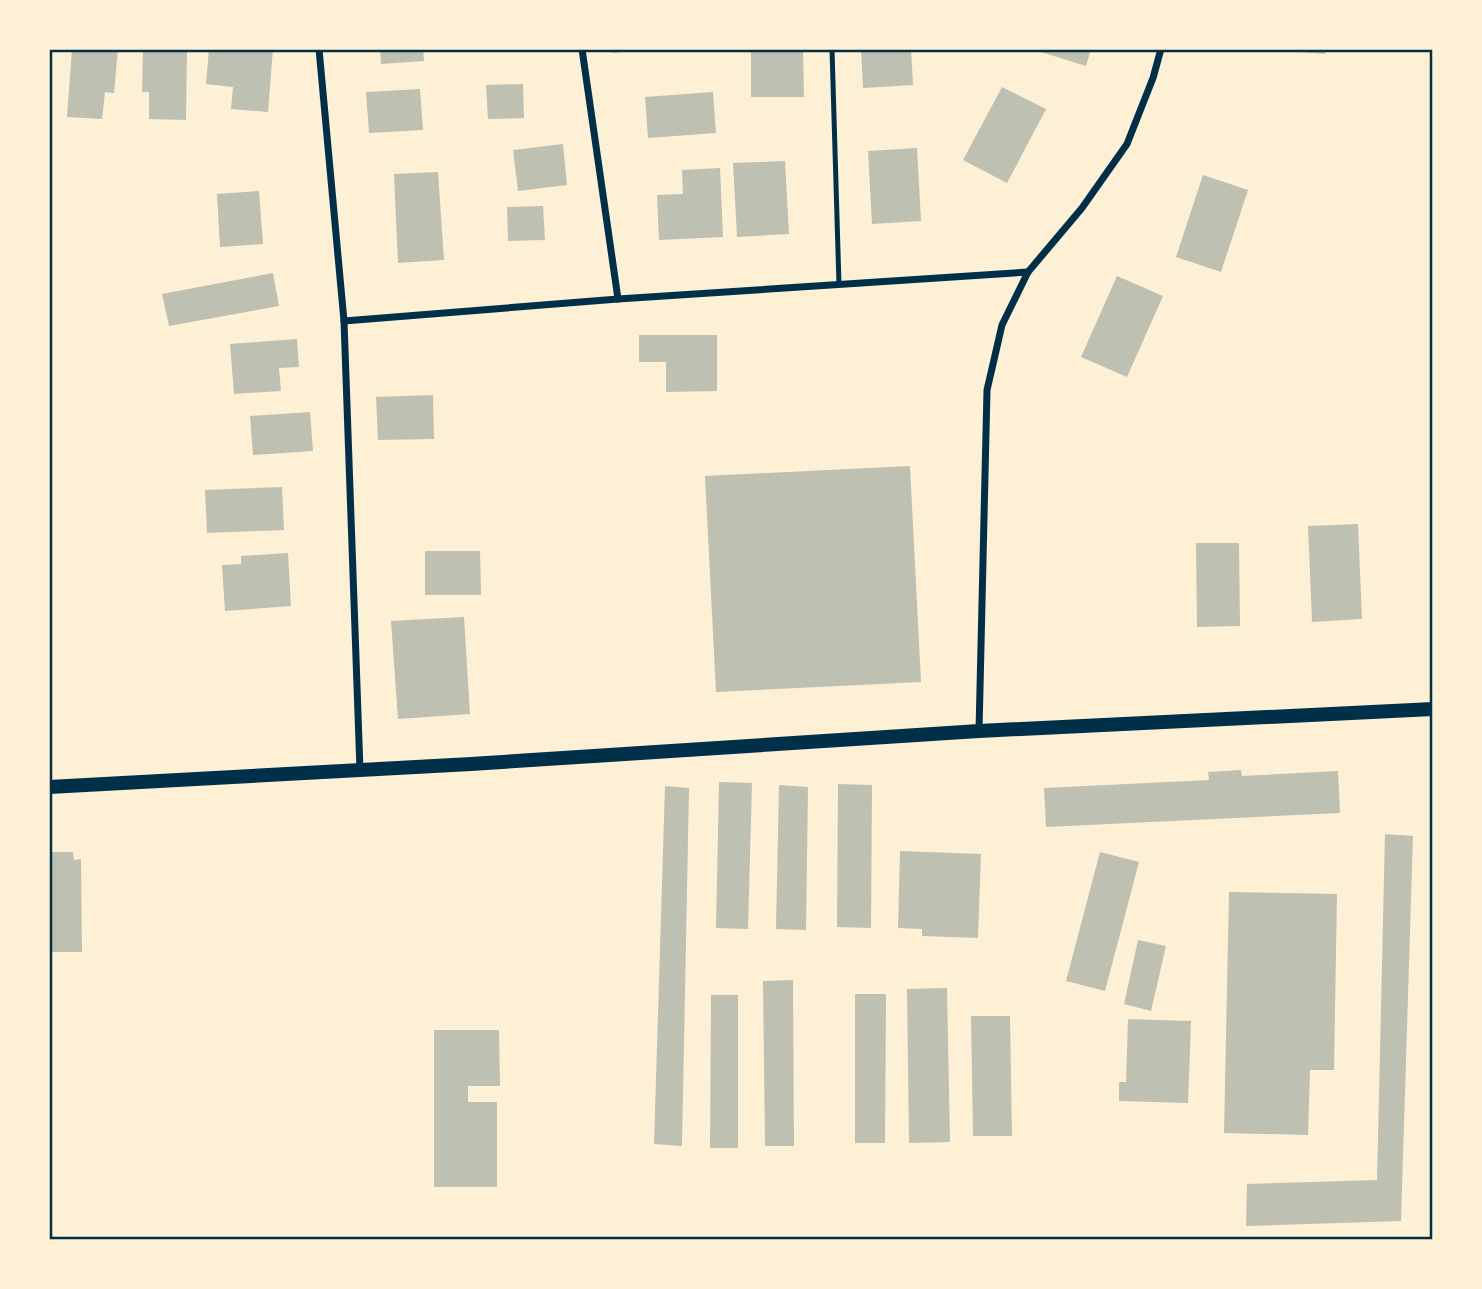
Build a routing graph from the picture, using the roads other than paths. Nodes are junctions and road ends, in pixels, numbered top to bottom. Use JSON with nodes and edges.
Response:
{"nodes":[{"id":1,"x":319,"y":49,"type":"edge"},
{"id":2,"x":582,"y":49,"type":"edge"},
{"id":3,"x":832,"y":49,"type":"edge"},
{"id":4,"x":1161,"y":49,"type":"edge"},
{"id":5,"x":1028,"y":272,"type":"junction"},
{"id":6,"x":839,"y":285,"type":"junction"},
{"id":7,"x":618,"y":299,"type":"junction"},
{"id":8,"x":344,"y":321,"type":"junction"},
{"id":9,"x":1433,"y":709,"type":"edge"},
{"id":10,"x":979,"y":731,"type":"junction"},
{"id":11,"x":360,"y":771,"type":"junction"},
{"id":12,"x":49,"y":787,"type":"edge"}],
"edges":[{"from":1,"to":8,"type":"street"},
{"from":2,"to":7,"type":"street"},
{"from":3,"to":6,"type":"lane"},
{"from":4,"to":5,"type":"street"},
{"from":5,"to":6,"type":"street"},
{"from":5,"to":10,"type":"street"},
{"from":6,"to":7,"type":"street"},
{"from":7,"to":8,"type":"street"},
{"from":8,"to":11,"type":"street"},
{"from":9,"to":10,"type":"main road"},
{"from":10,"to":11,"type":"main road"},
{"from":11,"to":12,"type":"main road"}]}
